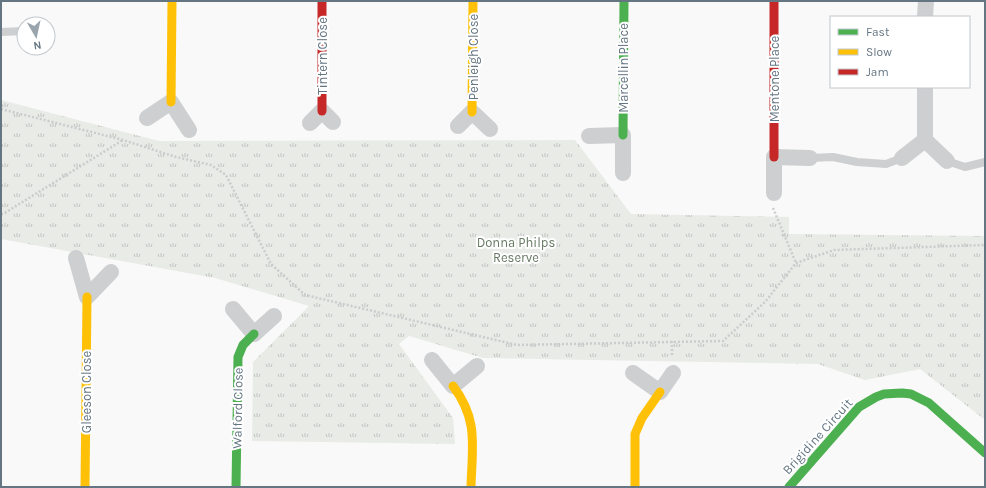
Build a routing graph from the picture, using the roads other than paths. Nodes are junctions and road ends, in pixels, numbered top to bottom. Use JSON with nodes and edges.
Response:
{"nodes":[{"id":1,"x":172,"y":1,"type":"edge"},
{"id":2,"x":322,"y":1,"type":"edge"},
{"id":3,"x":473,"y":1,"type":"edge"},
{"id":4,"x":624,"y":1,"type":"edge"},
{"id":5,"x":774,"y":1,"type":"edge"},
{"id":6,"x":926,"y":1,"type":"edge"},
{"id":7,"x":925,"y":16,"type":"edge"},
{"id":8,"x":16,"y":31,"type":"edge"},
{"id":9,"x":1,"y":32,"type":"edge"},
{"id":10,"x":925,"y":88,"type":"edge"},
{"id":11,"x":171,"y":102,"type":"junction"},
{"id":12,"x":472,"y":112,"type":"junction"},
{"id":13,"x":328,"y":116,"type":"joint"},
{"id":14,"x":147,"y":118,"type":"dead end"},
{"id":15,"x":310,"y":122,"type":"dead end"},
{"id":16,"x":458,"y":126,"type":"dead end"},
{"id":17,"x":490,"y":129,"type":"dead end"},
{"id":18,"x":188,"y":130,"type":"dead end"},
{"id":19,"x":623,"y":135,"type":"junction"},
{"id":20,"x":589,"y":136,"type":"dead end"},
{"id":21,"x":925,"y":140,"type":"junction"},
{"id":22,"x":774,"y":157,"type":"junction"},
{"id":23,"x":810,"y":158,"type":"joint"},
{"id":24,"x":902,"y":158,"type":"joint"},
{"id":25,"x":946,"y":161,"type":"joint"},
{"id":26,"x":985,"y":162,"type":"edge"},
{"id":27,"x":623,"y":173,"type":"dead end"},
{"id":28,"x":774,"y":193,"type":"road end"},
{"id":29,"x":76,"y":258,"type":"dead end"},
{"id":30,"x":111,"y":272,"type":"dead end"},
{"id":31,"x":87,"y":297,"type":"junction"},
{"id":32,"x":232,"y":309,"type":"dead end"},
{"id":33,"x":274,"y":316,"type":"dead end"},
{"id":34,"x":254,"y":334,"type":"junction"},
{"id":35,"x":432,"y":360,"type":"dead end"},
{"id":36,"x":477,"y":366,"type":"dead end"},
{"id":37,"x":633,"y":373,"type":"dead end"},
{"id":38,"x":673,"y":373,"type":"dead end"},
{"id":39,"x":453,"y":386,"type":"junction"},
{"id":40,"x":660,"y":392,"type":"junction"},
{"id":41,"x":985,"y":453,"type":"edge"},
{"id":42,"x":85,"y":487,"type":"edge"},
{"id":43,"x":236,"y":487,"type":"edge"},
{"id":44,"x":471,"y":487,"type":"edge"},
{"id":45,"x":635,"y":487,"type":"edge"},
{"id":46,"x":789,"y":487,"type":"edge"}],
"edges":[{"from":1,"to":11,"type":"street"},
{"from":2,"to":13,"type":"street","name":"Tintern Close"},
{"from":3,"to":12,"type":"street","name":"Penleigh Close"},
{"from":4,"to":19,"type":"street","name":"Marcellin Place"},
{"from":5,"to":22,"type":"street","name":"Mentone Place"},
{"from":6,"to":7,"type":"street"},
{"from":8,"to":9,"type":"lane"},
{"from":10,"to":21,"type":"street"},
{"from":11,"to":14,"type":"street"},
{"from":11,"to":18,"type":"street"},
{"from":12,"to":16,"type":"street","name":"Penleigh Close"},
{"from":12,"to":17,"type":"street","name":"Penleigh Close"},
{"from":13,"to":15,"type":"street","name":"Tintern Close"},
{"from":19,"to":20,"type":"street"},
{"from":19,"to":27,"type":"street","name":"Marcellin Place"},
{"from":21,"to":24,"type":"street"},
{"from":21,"to":25,"type":"street"},
{"from":22,"to":23,"type":"street"},
{"from":22,"to":28,"type":"street","name":"Mentone Place"},
{"from":23,"to":24,"type":"lane"},
{"from":25,"to":26,"type":"lane"},
{"from":29,"to":31,"type":"street","name":"Gleeson Close"},
{"from":30,"to":31,"type":"street"},
{"from":31,"to":42,"type":"street","name":"Gleeson Close"},
{"from":32,"to":34,"type":"street"},
{"from":33,"to":34,"type":"street","name":"Walford Close"},
{"from":34,"to":43,"type":"street","name":"Walford Close"},
{"from":35,"to":39,"type":"street"},
{"from":36,"to":39,"type":"street"},
{"from":37,"to":40,"type":"street"},
{"from":38,"to":40,"type":"street"},
{"from":39,"to":44,"type":"street"},
{"from":40,"to":45,"type":"street"},
{"from":41,"to":46,"type":"street","name":"Brigidine Circuit"}]}
